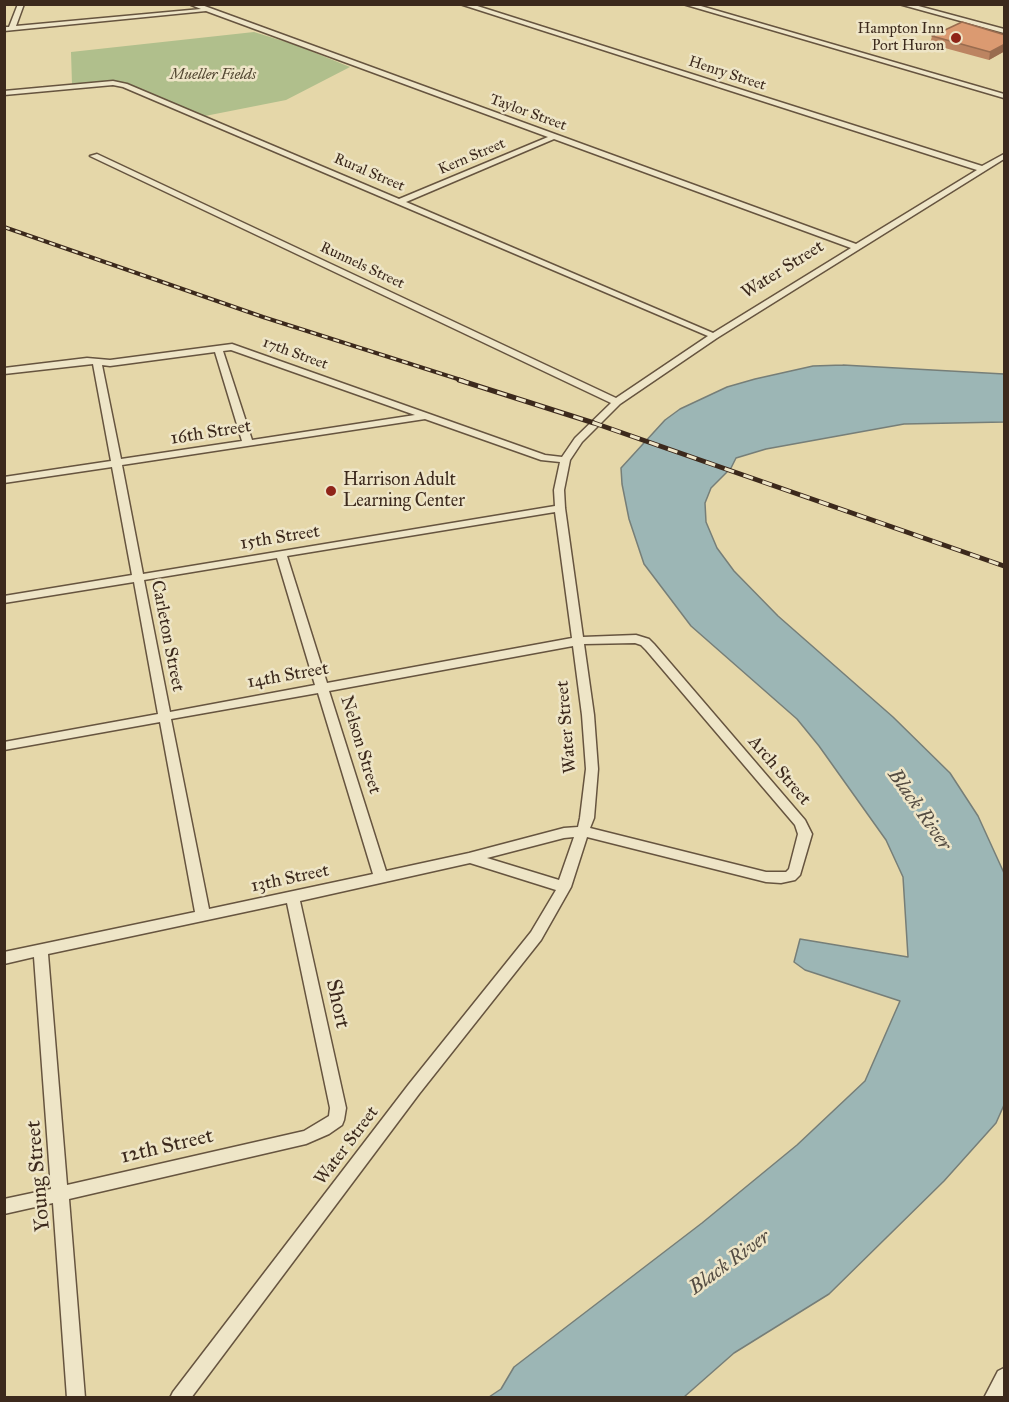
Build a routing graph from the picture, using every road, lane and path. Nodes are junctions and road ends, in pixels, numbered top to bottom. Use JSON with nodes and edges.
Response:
{"nodes":[{"id":1,"x":21,"y":4,"type":"edge"},
{"id":2,"x":192,"y":4,"type":"edge"},
{"id":3,"x":463,"y":4,"type":"edge"},
{"id":4,"x":686,"y":4,"type":"edge"},
{"id":5,"x":902,"y":4,"type":"edge"},
{"id":6,"x":207,"y":10,"type":"junction"},
{"id":7,"x":4,"y":28,"type":"edge"},
{"id":8,"x":12,"y":28,"type":"junction"},
{"id":9,"x":1005,"y":31,"type":"edge"},
{"id":10,"x":4,"y":93,"type":"edge"},
{"id":11,"x":1005,"y":96,"type":"edge"},
{"id":12,"x":554,"y":137,"type":"junction"},
{"id":13,"x":94,"y":156,"type":"dead end"},
{"id":14,"x":1005,"y":156,"type":"edge"},
{"id":15,"x":983,"y":169,"type":"junction"},
{"id":16,"x":401,"y":201,"type":"junction"},
{"id":17,"x":856,"y":248,"type":"junction"},
{"id":18,"x":714,"y":336,"type":"junction"},
{"id":19,"x":218,"y":348,"type":"junction"},
{"id":20,"x":97,"y":362,"type":"junction"},
{"id":21,"x":4,"y":371,"type":"edge"},
{"id":22,"x":617,"y":402,"type":"junction"},
{"id":23,"x":423,"y":417,"type":"junction"},
{"id":24,"x":248,"y":444,"type":"junction"},
{"id":25,"x":565,"y":460,"type":"junction"},
{"id":26,"x":116,"y":464,"type":"junction"},
{"id":27,"x":4,"y":480,"type":"edge"},
{"id":28,"x":560,"y":508,"type":"junction"},
{"id":29,"x":281,"y":555,"type":"junction"},
{"id":30,"x":138,"y":578,"type":"junction"},
{"id":31,"x":4,"y":600,"type":"edge"},
{"id":32,"x":578,"y":641,"type":"junction"},
{"id":33,"x":323,"y":688,"type":"junction"},
{"id":34,"x":164,"y":717,"type":"junction"},
{"id":35,"x":4,"y":746,"type":"edge"},
{"id":36,"x":582,"y":831,"type":"junction"},
{"id":37,"x":469,"y":858,"type":"junction"},
{"id":38,"x":381,"y":878,"type":"junction"},
{"id":39,"x":564,"y":887,"type":"junction"},
{"id":40,"x":292,"y":897,"type":"junction"},
{"id":41,"x":203,"y":916,"type":"junction"},
{"id":42,"x":4,"y":949,"type":"edge"},
{"id":43,"x":41,"y":950,"type":"junction"},
{"id":44,"x":5,"y":958,"type":"edge"},
{"id":45,"x":336,"y":1120,"type":"joint"},
{"id":46,"x":62,"y":1193,"type":"junction"},
{"id":47,"x":4,"y":1207,"type":"edge"},
{"id":48,"x":1005,"y":1377,"type":"edge"},
{"id":49,"x":76,"y":1398,"type":"edge"},
{"id":50,"x":178,"y":1398,"type":"edge"},
{"id":51,"x":993,"y":1398,"type":"edge"}],
"edges":[{"from":1,"to":8,"type":"street"},
{"from":2,"to":6,"type":"street","name":"Taylor Street"},
{"from":3,"to":15,"type":"street","name":"Henry Street"},
{"from":4,"to":11,"type":"street"},
{"from":5,"to":9,"type":"street"},
{"from":6,"to":8,"type":"street"},
{"from":6,"to":12,"type":"street","name":"Taylor Street"},
{"from":7,"to":8,"type":"street"},
{"from":10,"to":16,"type":"street","name":"Rural Street"},
{"from":12,"to":16,"type":"street","name":"Kern Street"},
{"from":12,"to":17,"type":"street","name":"Taylor Street"},
{"from":13,"to":22,"type":"street","name":"Runnels Street"},
{"from":14,"to":15,"type":"street","name":"Water Street"},
{"from":15,"to":17,"type":"street","name":"Water Street"},
{"from":16,"to":18,"type":"street","name":"Rural Street"},
{"from":17,"to":18,"type":"street","name":"Water Street"},
{"from":18,"to":22,"type":"street","name":"Water Street"},
{"from":19,"to":20,"type":"street","name":"17th Street"},
{"from":19,"to":23,"type":"street","name":"17th Street"},
{"from":19,"to":24,"type":"street"},
{"from":20,"to":21,"type":"street","name":"17th Street"},
{"from":20,"to":26,"type":"street","name":"Carleton Street"},
{"from":22,"to":25,"type":"street","name":"Water Street"},
{"from":23,"to":24,"type":"street","name":"16th Street"},
{"from":23,"to":25,"type":"street","name":"17th Street"},
{"from":24,"to":26,"type":"street","name":"16th Street"},
{"from":25,"to":28,"type":"street","name":"Water Street"},
{"from":26,"to":27,"type":"street","name":"16th Street"},
{"from":26,"to":30,"type":"street","name":"Carleton Street"},
{"from":28,"to":29,"type":"street","name":"15th Street"},
{"from":28,"to":32,"type":"street","name":"Water Street"},
{"from":29,"to":30,"type":"street","name":"15th Street"},
{"from":29,"to":33,"type":"street","name":"Nelson Street"},
{"from":30,"to":31,"type":"street","name":"15th Street"},
{"from":30,"to":34,"type":"street","name":"Carleton Street"},
{"from":32,"to":33,"type":"street","name":"14th Street"},
{"from":32,"to":36,"type":"street","name":"Water Street"},
{"from":32,"to":36,"type":"street","name":"Arch Street"},
{"from":33,"to":34,"type":"street","name":"14th Street"},
{"from":33,"to":38,"type":"street","name":"Nelson Street"},
{"from":34,"to":35,"type":"street","name":"14th Street"},
{"from":34,"to":41,"type":"street","name":"Carleton Street"},
{"from":36,"to":37,"type":"street","name":"13th Street"},
{"from":36,"to":39,"type":"street","name":"Water Street"},
{"from":37,"to":38,"type":"street","name":"13th Street"},
{"from":37,"to":39,"type":"street"},
{"from":38,"to":40,"type":"street","name":"13th Street"},
{"from":39,"to":50,"type":"street","name":"Water Street"},
{"from":40,"to":41,"type":"street","name":"13th Street"},
{"from":40,"to":45,"type":"street","name":"Short"},
{"from":41,"to":43,"type":"street","name":"13th Street"},
{"from":42,"to":44,"type":"street"},
{"from":43,"to":44,"type":"street","name":"13th Street"},
{"from":43,"to":46,"type":"street","name":"Young Street"},
{"from":45,"to":46,"type":"street","name":"12th Street"},
{"from":46,"to":47,"type":"street","name":"12th Street"},
{"from":46,"to":49,"type":"street","name":"Young Street"},
{"from":48,"to":51,"type":"street"}]}
